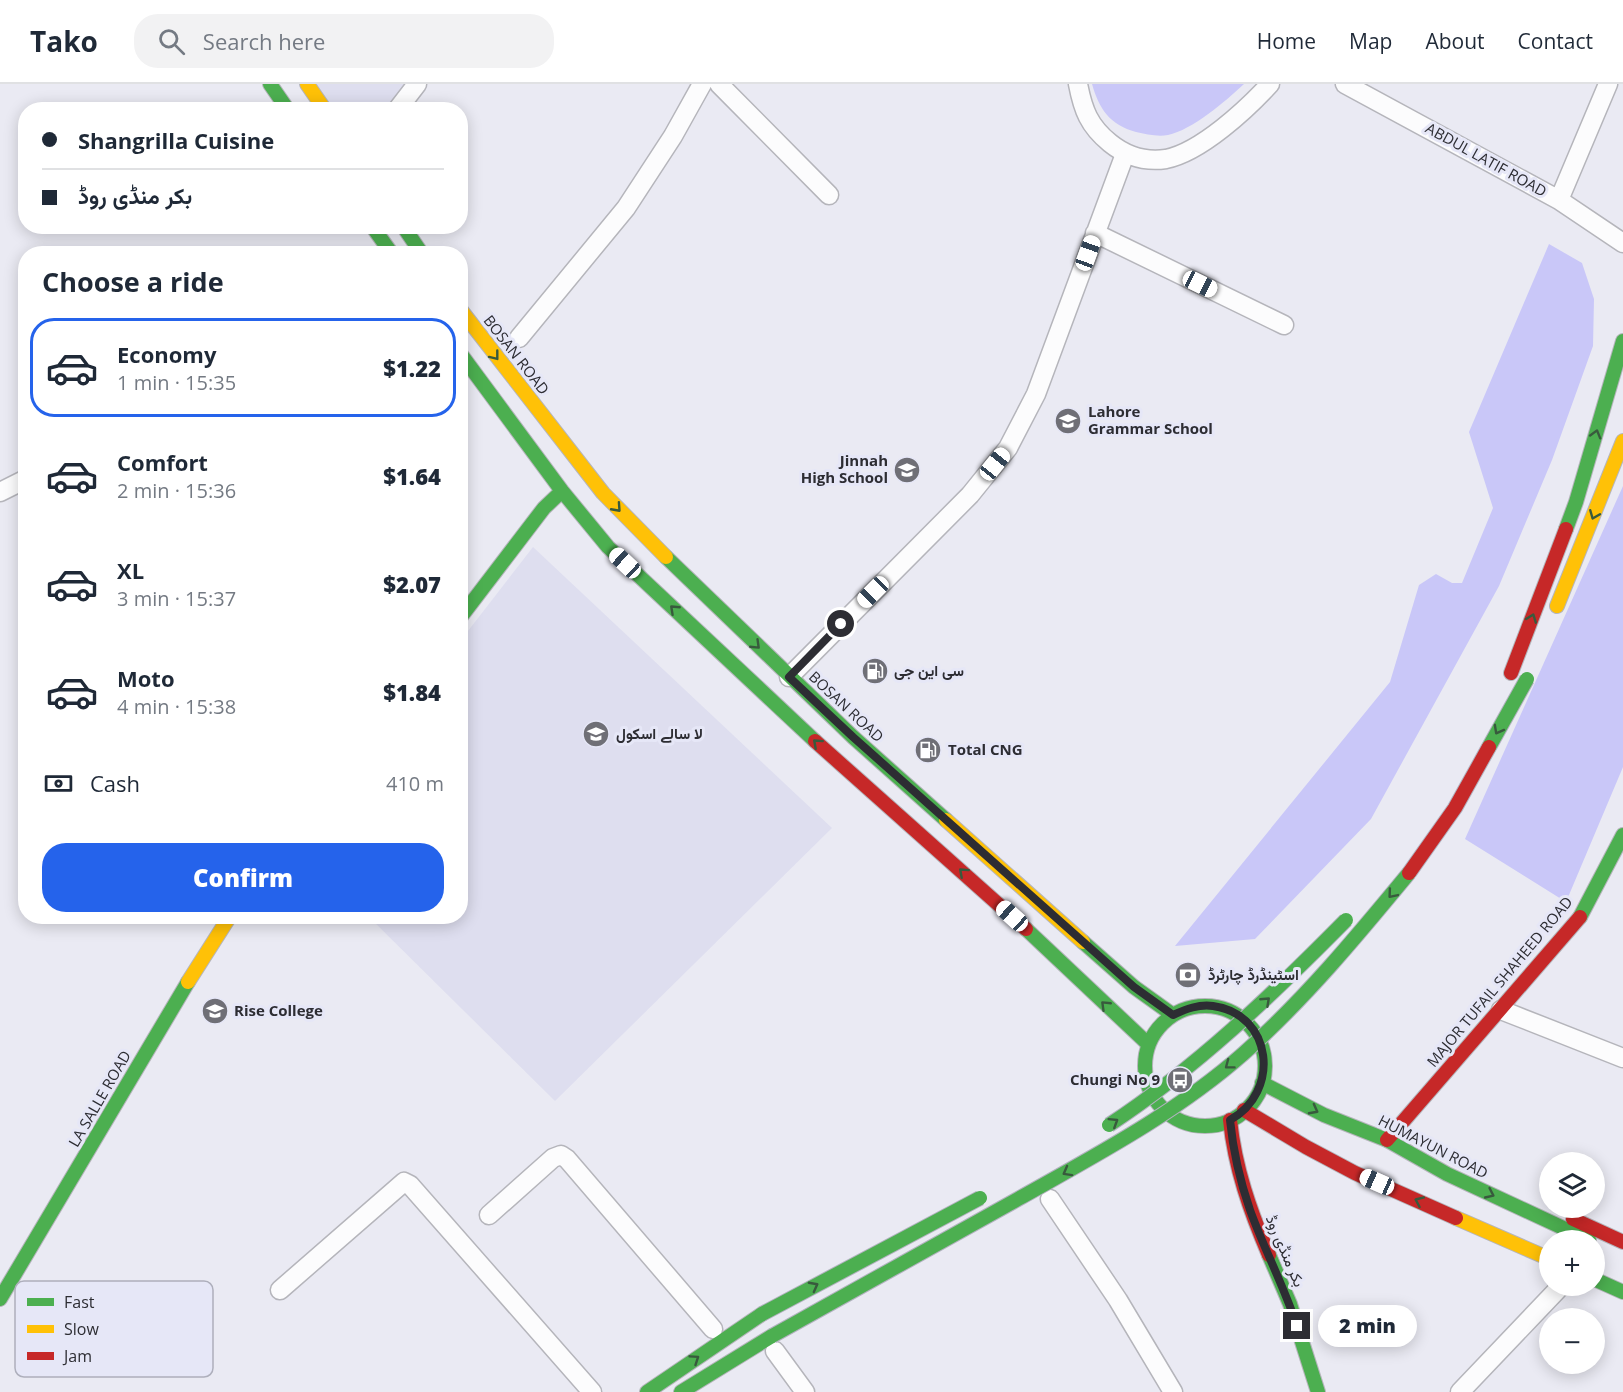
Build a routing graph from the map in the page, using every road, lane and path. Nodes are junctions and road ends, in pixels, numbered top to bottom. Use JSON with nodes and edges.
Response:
{"nodes":[{"id":1,"x":270,"y":84,"type":"edge"},
{"id":2,"x":308,"y":84,"type":"edge"},
{"id":3,"x":417,"y":84,"type":"edge"},
{"id":4,"x":702,"y":84,"type":"edge"},
{"id":5,"x":719,"y":84,"type":"edge"},
{"id":6,"x":1078,"y":84,"type":"edge"},
{"id":7,"x":1270,"y":84,"type":"edge"},
{"id":8,"x":1345,"y":84,"type":"edge"},
{"id":9,"x":1608,"y":84,"type":"edge"},
{"id":10,"x":282,"y":102,"type":"edge"},
{"id":11,"x":320,"y":102,"type":"edge"},
{"id":12,"x":403,"y":102,"type":"edge"},
{"id":13,"x":1125,"y":154,"type":"junction"},
{"id":14,"x":829,"y":195,"type":"dead end"},
{"id":15,"x":1559,"y":200,"type":"junction"},
{"id":16,"x":1095,"y":233,"type":"junction"},
{"id":17,"x":1623,"y":243,"type":"edge"},
{"id":18,"x":468,"y":320,"type":"edge"},
{"id":19,"x":1284,"y":325,"type":"dead end"},
{"id":20,"x":519,"y":338,"type":"dead end"},
{"id":21,"x":1623,"y":341,"type":"edge"},
{"id":22,"x":468,"y":364,"type":"edge"},
{"id":23,"x":1623,"y":441,"type":"edge"},
{"id":24,"x":18,"y":483,"type":"edge"},
{"id":25,"x":562,"y":491,"type":"junction"},
{"id":26,"x":0,"y":492,"type":"edge"},
{"id":27,"x":468,"y":607,"type":"edge"},
{"id":28,"x":1552,"y":616,"type":"dead end"},
{"id":29,"x":1529,"y":674,"type":"dead end"},
{"id":30,"x":789,"y":677,"type":"junction"},
{"id":31,"x":1508,"y":678,"type":"dead end"},
{"id":32,"x":1623,"y":835,"type":"edge"},
{"id":33,"x":1354,"y":911,"type":"dead end"},
{"id":34,"x":224,"y":924,"type":"edge"},
{"id":35,"x":1501,"y":1010,"type":"junction"},
{"id":36,"x":1173,"y":1015,"type":"junction"},
{"id":37,"x":1148,"y":1044,"type":"junction"},
{"id":38,"x":1623,"y":1058,"type":"edge"},
{"id":39,"x":1262,"y":1083,"type":"junction"},
{"id":40,"x":1244,"y":1110,"type":"junction"},
{"id":41,"x":1230,"y":1120,"type":"junction"},
{"id":42,"x":1097,"y":1132,"type":"dead end"},
{"id":43,"x":1387,"y":1140,"type":"junction"},
{"id":44,"x":988,"y":1194,"type":"dead end"},
{"id":45,"x":1050,"y":1199,"type":"dead end"},
{"id":46,"x":489,"y":1215,"type":"dead end"},
{"id":47,"x":1567,"y":1230,"type":"edge"},
{"id":48,"x":1623,"y":1242,"type":"edge"},
{"id":49,"x":1605,"y":1248,"type":"edge"},
{"id":50,"x":1539,"y":1254,"type":"edge"},
{"id":51,"x":1623,"y":1256,"type":"edge"},
{"id":52,"x":1605,"y":1284,"type":"edge"},
{"id":53,"x":280,"y":1290,"type":"dead end"},
{"id":54,"x":1623,"y":1292,"type":"edge"},
{"id":55,"x":1551,"y":1296,"type":"edge"},
{"id":56,"x":0,"y":1299,"type":"edge"},
{"id":57,"x":713,"y":1329,"type":"dead end"},
{"id":58,"x":775,"y":1351,"type":"dead end"},
{"id":59,"x":592,"y":1392,"type":"edge"},
{"id":60,"x":647,"y":1392,"type":"edge"},
{"id":61,"x":681,"y":1392,"type":"edge"},
{"id":62,"x":805,"y":1392,"type":"edge"},
{"id":63,"x":1173,"y":1392,"type":"edge"},
{"id":64,"x":1318,"y":1392,"type":"edge"},
{"id":65,"x":1460,"y":1392,"type":"edge"}],
"edges":[{"from":1,"to":10,"type":"main road"},
{"from":2,"to":11,"type":"main road"},
{"from":3,"to":12,"type":"street"},
{"from":4,"to":20,"type":"street"},
{"from":5,"to":14,"type":"street"},
{"from":6,"to":13,"type":"street"},
{"from":7,"to":13,"type":"street"},
{"from":8,"to":15,"type":"street","name":"ABDUL LATIF ROAD"},
{"from":9,"to":15,"type":"street"},
{"from":13,"to":16,"type":"street"},
{"from":15,"to":17,"type":"street","name":"ABDUL LATIF ROAD"},
{"from":16,"to":19,"type":"street"},
{"from":16,"to":30,"type":"street"},
{"from":18,"to":30,"type":"main road","name":"BOSAN ROAD","one_way":true},
{"from":31,"to":21,"type":"main road","one_way":true},
{"from":22,"to":25,"type":"main road"},
{"from":23,"to":28,"type":"main road","one_way":true},
{"from":24,"to":26,"type":"street"},
{"from":25,"to":27,"type":"main road"},
{"from":37,"to":25,"type":"main road","one_way":true},
{"from":29,"to":61,"type":"main road","one_way":true,"bridge":true},
{"from":30,"to":36,"type":"main road","name":"BOSAN ROAD"},
{"from":32,"to":35,"type":"main road","name":"MAJOR TUFAIL SHAHEED ROAD"},
{"from":42,"to":33,"type":"main road","one_way":true,"bridge":true},
{"from":34,"to":56,"type":"main road","name":"LA SALLE ROAD"},
{"from":35,"to":38,"type":"street"},
{"from":35,"to":43,"type":"main road","name":"MAJOR TUFAIL SHAHEED ROAD"},
{"from":36,"to":37,"type":"main road"},
{"from":36,"to":39,"type":"main road"},
{"from":37,"to":41,"type":"main road"},
{"from":39,"to":40,"type":"main road"},
{"from":39,"to":43,"type":"main road","name":"HUMAYUN ROAD","one_way":true},
{"from":40,"to":41,"type":"main road"},
{"from":50,"to":40,"type":"main road","one_way":true},
{"from":41,"to":64,"type":"main road","name":"بکر منڈی روڈ"},
{"from":43,"to":47,"type":"main road","name":"HUMAYUN ROAD","one_way":true},
{"from":43,"to":48,"type":"main road"},
{"from":60,"to":44,"type":"main road","one_way":true,"bridge":true},
{"from":45,"to":63,"type":"street"},
{"from":46,"to":57,"type":"street"},
{"from":49,"to":51,"type":"main road"},
{"from":52,"to":54,"type":"main road"},
{"from":53,"to":59,"type":"street"},
{"from":55,"to":65,"type":"street"},
{"from":58,"to":62,"type":"street"}]}
